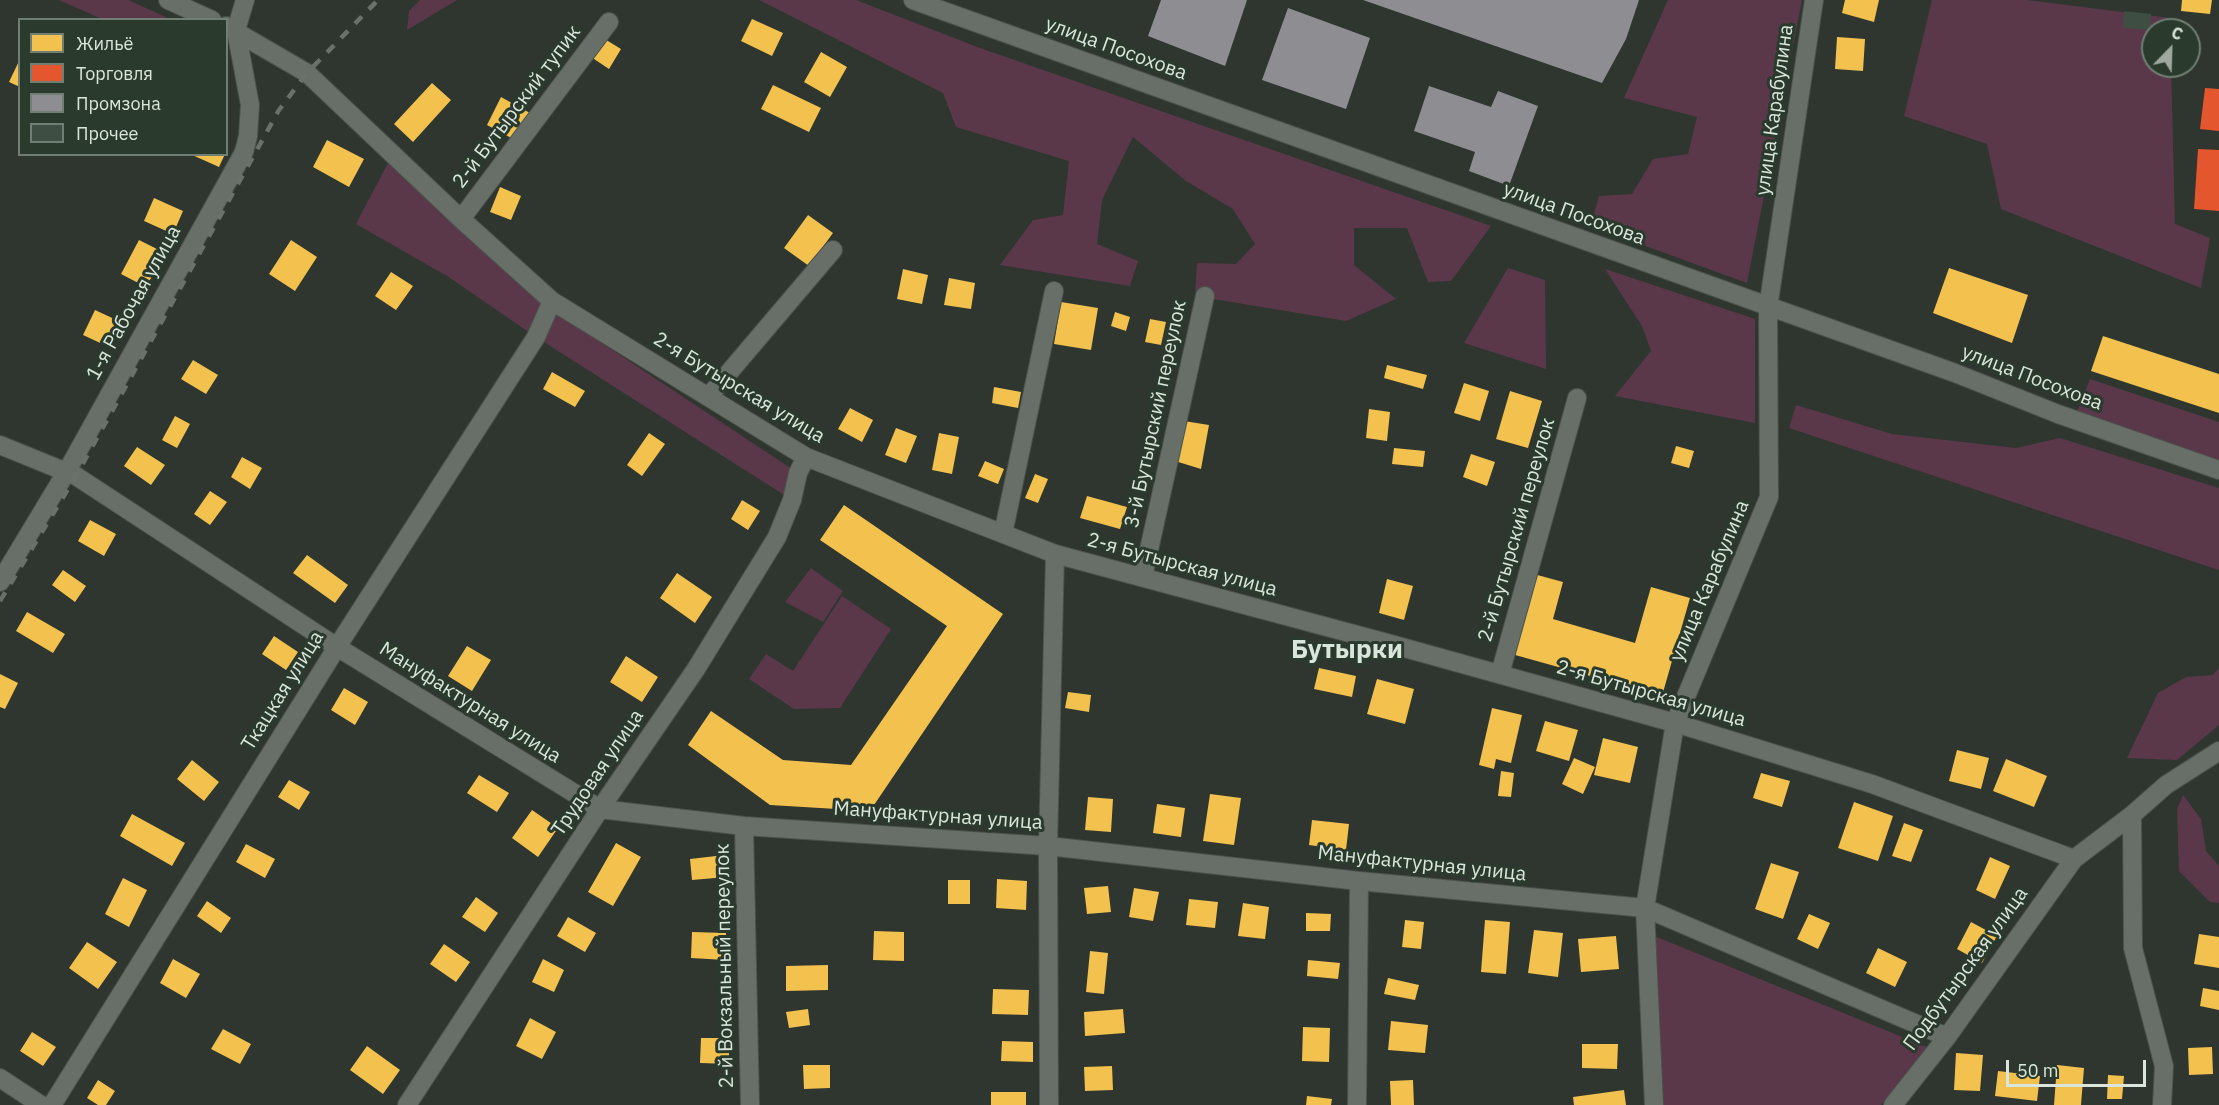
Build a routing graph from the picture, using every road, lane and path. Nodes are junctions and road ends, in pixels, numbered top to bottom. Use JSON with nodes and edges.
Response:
{"nodes":[{"id":1,"x":168,"y":0,"type":"edge"},
{"id":2,"x":245,"y":0,"type":"edge"},
{"id":3,"x":913,"y":0,"type":"edge"},
{"id":4,"x":1814,"y":0,"type":"edge"},
{"id":5,"x":208,"y":18,"type":"edge"},
{"id":6,"x":609,"y":22,"type":"dead end"},
{"id":7,"x":231,"y":28,"type":"edge"},
{"id":8,"x":461,"y":219,"type":"junction"},
{"id":9,"x":833,"y":249,"type":"dead end"},
{"id":10,"x":1054,"y":291,"type":"dead end"},
{"id":11,"x":1205,"y":296,"type":"dead end"},
{"id":12,"x":552,"y":301,"type":"junction"},
{"id":13,"x":1768,"y":308,"type":"junction"},
{"id":14,"x":709,"y":396,"type":"junction"},
{"id":15,"x":1577,"y":398,"type":"dead end"},
{"id":16,"x":0,"y":445,"type":"edge"},
{"id":17,"x":806,"y":457,"type":"junction"},
{"id":18,"x":2219,"y":470,"type":"edge"},
{"id":19,"x":67,"y":471,"type":"junction"},
{"id":20,"x":1003,"y":534,"type":"junction"},
{"id":21,"x":1056,"y":554,"type":"junction"},
{"id":22,"x":1143,"y":577,"type":"junction"},
{"id":23,"x":0,"y":582,"type":"edge"},
{"id":24,"x":337,"y":647,"type":"junction"},
{"id":25,"x":1500,"y":674,"type":"junction"},
{"id":26,"x":1675,"y":723,"type":"junction"},
{"id":27,"x":2219,"y":751,"type":"edge"},
{"id":28,"x":600,"y":809,"type":"junction"},
{"id":29,"x":2132,"y":815,"type":"junction"},
{"id":30,"x":744,"y":826,"type":"junction"},
{"id":31,"x":1048,"y":846,"type":"junction"},
{"id":32,"x":2074,"y":858,"type":"junction"},
{"id":33,"x":1359,"y":881,"type":"junction"},
{"id":34,"x":1645,"y":908,"type":"junction"},
{"id":35,"x":1947,"y":1037,"type":"junction"},
{"id":36,"x":0,"y":1078,"type":"edge"},
{"id":37,"x":41,"y":1105,"type":"edge"},
{"id":38,"x":52,"y":1105,"type":"edge"},
{"id":39,"x":408,"y":1105,"type":"edge"},
{"id":40,"x":750,"y":1105,"type":"edge"},
{"id":41,"x":1049,"y":1105,"type":"edge"},
{"id":42,"x":1358,"y":1105,"type":"edge"},
{"id":43,"x":1654,"y":1105,"type":"edge"},
{"id":44,"x":1893,"y":1105,"type":"edge"},
{"id":45,"x":2162,"y":1105,"type":"edge"}],
"edges":[{"from":1,"to":5,"type":"street"},
{"from":2,"to":7,"type":"street"},
{"from":3,"to":13,"type":"street","name":"улица Посохова"},
{"from":4,"to":13,"type":"street","name":"улица Карабулина"},
{"from":6,"to":8,"type":"street","name":"2-й Бутырский тупик"},
{"from":7,"to":8,"type":"street","name":"2-я Бутырская улица"},
{"from":7,"to":19,"type":"street","name":"1-я Рабочая улица"},
{"from":8,"to":12,"type":"street","name":"2-я Бутырская улица"},
{"from":9,"to":14,"type":"street"},
{"from":10,"to":20,"type":"street"},
{"from":11,"to":22,"type":"street","name":"3-й Бутырский переулок"},
{"from":12,"to":14,"type":"street","name":"2-я Бутырская улица"},
{"from":12,"to":24,"type":"street","name":"Ткацкая улица"},
{"from":13,"to":18,"type":"street","name":"улица Посохова"},
{"from":13,"to":26,"type":"street","name":"улица Карабулина"},
{"from":14,"to":17,"type":"street","name":"2-я Бутырская улица"},
{"from":15,"to":25,"type":"street","name":"2-й Бутырский переулок"},
{"from":16,"to":19,"type":"street","name":"Мануфактурная улица"},
{"from":17,"to":20,"type":"street","name":"2-я Бутырская улица"},
{"from":17,"to":28,"type":"street","name":"Трудовая улица"},
{"from":19,"to":23,"type":"street","name":"1-я Рабочая улица"},
{"from":19,"to":24,"type":"street","name":"Мануфактурная улица"},
{"from":20,"to":21,"type":"street","name":"2-я Бутырская улица"},
{"from":21,"to":22,"type":"street","name":"2-я Бутырская улица"},
{"from":21,"to":31,"type":"street"},
{"from":22,"to":25,"type":"street","name":"2-я Бутырская улица"},
{"from":24,"to":28,"type":"street","name":"Мануфактурная улица"},
{"from":24,"to":38,"type":"street","name":"Ткацкая улица"},
{"from":25,"to":26,"type":"street","name":"2-я Бутырская улица"},
{"from":26,"to":32,"type":"street","name":"2-я Бутырская улица"},
{"from":26,"to":34,"type":"street","name":"улица Карабулина"},
{"from":27,"to":29,"type":"street"},
{"from":28,"to":30,"type":"street","name":"Мануфактурная улица"},
{"from":28,"to":39,"type":"street","name":"Трудовая улица"},
{"from":29,"to":32,"type":"street"},
{"from":29,"to":45,"type":"street"},
{"from":30,"to":31,"type":"street","name":"Мануфактурная улица"},
{"from":30,"to":40,"type":"street","name":"2-й Вокзальный переулок"},
{"from":31,"to":33,"type":"street","name":"Мануфактурная улица"},
{"from":31,"to":41,"type":"street"},
{"from":32,"to":35,"type":"street","name":"Подбутырская улица"},
{"from":33,"to":34,"type":"street","name":"Мануфактурная улица"},
{"from":33,"to":42,"type":"street"},
{"from":34,"to":35,"type":"street","name":"Мануфактурная улица"},
{"from":34,"to":43,"type":"street","name":"улица Карабулина"},
{"from":35,"to":44,"type":"street","name":"Подбутырская улица"},
{"from":36,"to":37,"type":"street"}]}
